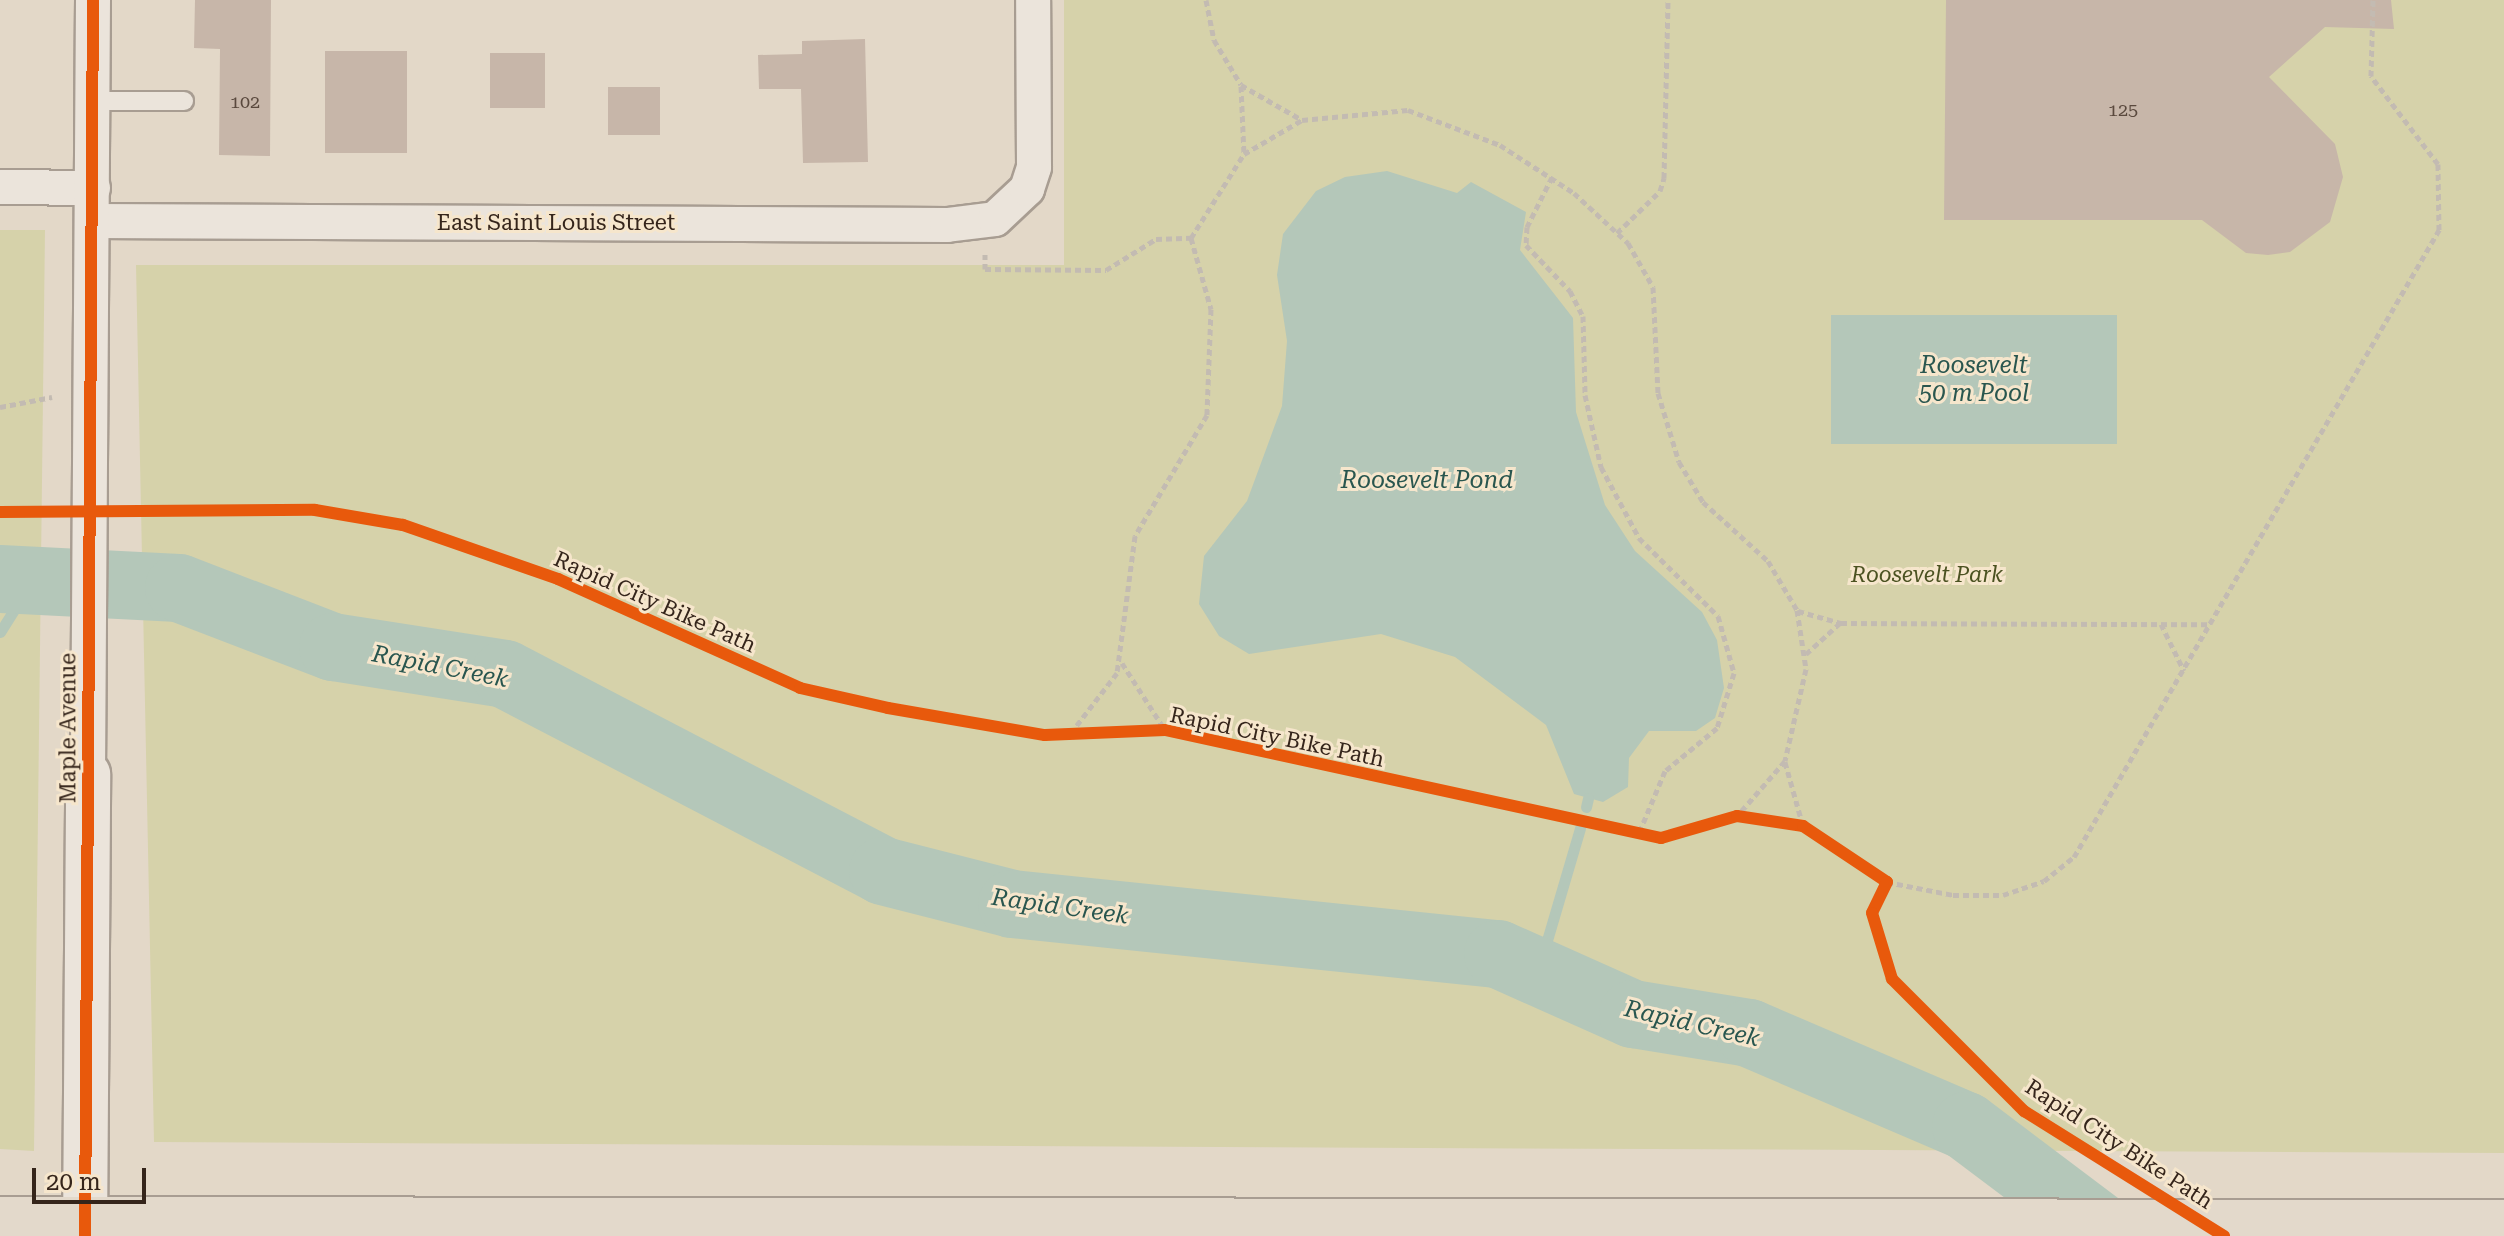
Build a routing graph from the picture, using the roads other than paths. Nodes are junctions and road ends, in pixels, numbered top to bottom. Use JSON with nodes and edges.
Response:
{"nodes":[{"id":1,"x":93,"y":0,"type":"edge"},
{"id":2,"x":1033,"y":0,"type":"edge"},
{"id":3,"x":93,"y":101,"type":"junction"},
{"id":4,"x":184,"y":101,"type":"dead end"},
{"id":5,"x":0,"y":187,"type":"edge"},
{"id":6,"x":93,"y":205,"type":"junction"},
{"id":7,"x":88,"y":774,"type":"joint"},
{"id":8,"x":0,"y":1219,"type":"edge"},
{"id":9,"x":2504,"y":1222,"type":"edge"},
{"id":10,"x":910,"y":1227,"type":"edge"},
{"id":11,"x":85,"y":1228,"type":"edge"}],
"edges":[{"from":1,"to":3,"type":"street","name":"Maple Avenue"},
{"from":2,"to":6,"type":"street","name":"East Saint Louis Street"},
{"from":3,"to":4,"type":"lane"},
{"from":3,"to":6,"type":"street","name":"Maple Avenue"},
{"from":5,"to":6,"type":"street","name":"East Saint Louis Street"},
{"from":6,"to":7,"type":"street","name":"Maple Avenue"},
{"from":7,"to":11,"type":"street","name":"Maple Avenue"},
{"from":8,"to":11,"type":"main road"},
{"from":9,"to":10,"type":"main road"},
{"from":10,"to":11,"type":"main road"}]}
